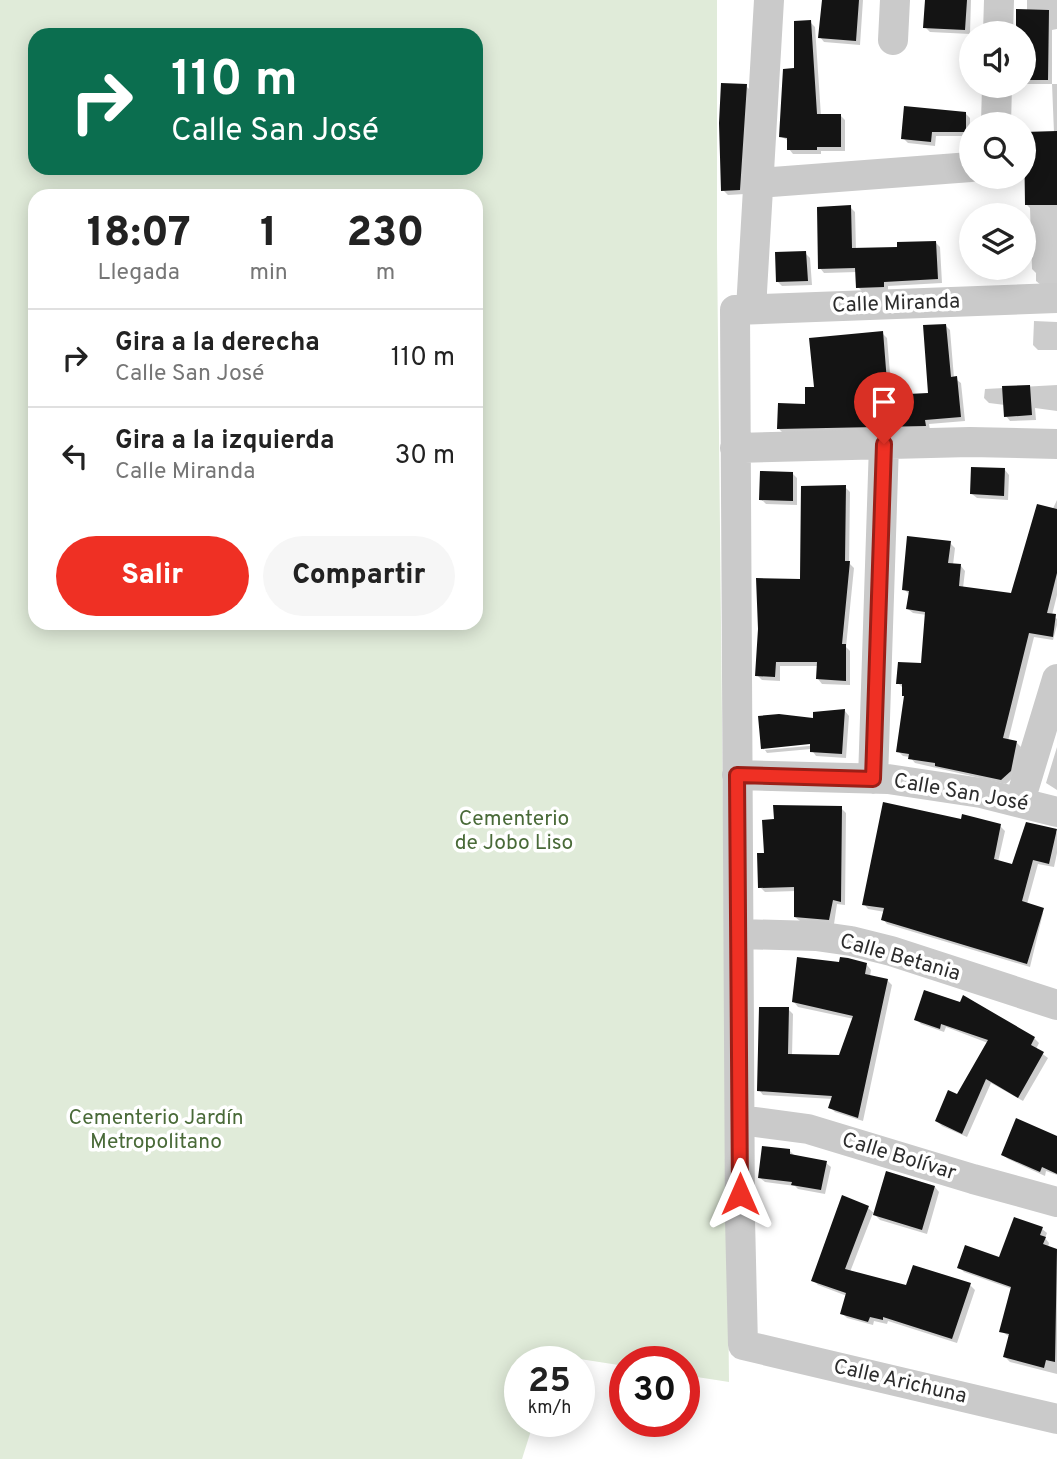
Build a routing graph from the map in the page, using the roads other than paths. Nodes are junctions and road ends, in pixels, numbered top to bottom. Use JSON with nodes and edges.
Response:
{"nodes":[{"id":1,"x":769,"y":0,"type":"edge"},
{"id":2,"x":895,"y":0,"type":"edge"},
{"id":3,"x":999,"y":0,"type":"edge"},
{"id":4,"x":998,"y":21,"type":"edge"},
{"id":5,"x":893,"y":40,"type":"dead end"},
{"id":6,"x":959,"y":168,"type":"edge"},
{"id":7,"x":759,"y":183,"type":"junction"},
{"id":8,"x":1057,"y":298,"type":"edge"},
{"id":9,"x":743,"y":310,"type":"junction"},
{"id":10,"x":884,"y":444,"type":"junction"},
{"id":11,"x":1057,"y":444,"type":"edge"},
{"id":12,"x":735,"y":448,"type":"junction"},
{"id":13,"x":1057,"y":680,"type":"edge"},
{"id":14,"x":737,"y":775,"type":"junction"},
{"id":15,"x":873,"y":779,"type":"junction"},
{"id":16,"x":1020,"y":801,"type":"junction"},
{"id":17,"x":1057,"y":812,"type":"edge"},
{"id":18,"x":739,"y":934,"type":"junction"},
{"id":19,"x":1057,"y":1004,"type":"edge"},
{"id":20,"x":740,"y":1120,"type":"junction"},
{"id":21,"x":1057,"y":1202,"type":"edge"},
{"id":22,"x":1057,"y":1419,"type":"edge"}],
"edges":[{"from":1,"to":7,"type":"street"},
{"from":2,"to":5,"type":"street"},
{"from":3,"to":4,"type":"street"},
{"from":6,"to":7,"type":"street"},
{"from":7,"to":9,"type":"street"},
{"from":8,"to":9,"type":"street","name":"Calle Miranda"},
{"from":9,"to":12,"type":"street"},
{"from":10,"to":11,"type":"street"},
{"from":10,"to":12,"type":"street"},
{"from":10,"to":15,"type":"street"},
{"from":12,"to":14,"type":"street"},
{"from":13,"to":16,"type":"street"},
{"from":14,"to":15,"type":"street","name":"Calle San José"},
{"from":14,"to":18,"type":"street"},
{"from":15,"to":16,"type":"street","name":"Calle San José"},
{"from":16,"to":17,"type":"street","name":"Calle San José"},
{"from":18,"to":19,"type":"street","name":"Calle Betania"},
{"from":18,"to":20,"type":"street"},
{"from":20,"to":21,"type":"street","name":"Calle Bolívar"},
{"from":20,"to":22,"type":"street","name":"Calle Arichuna"}]}
